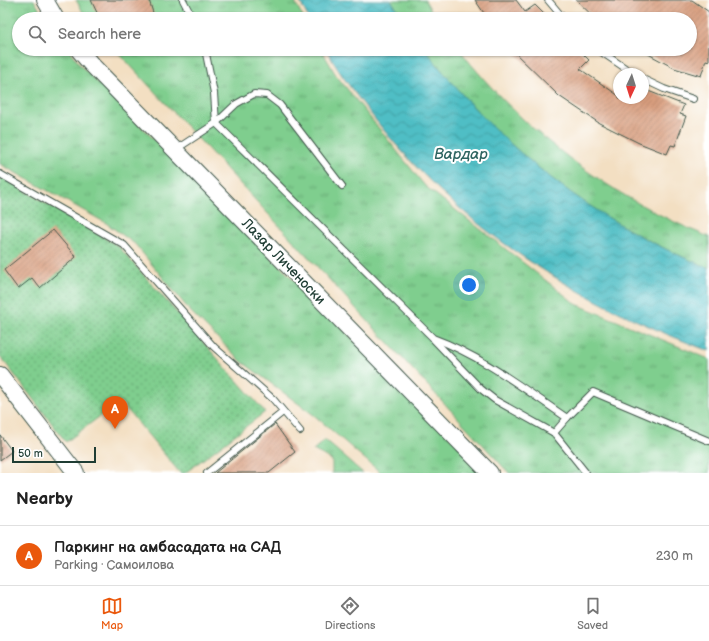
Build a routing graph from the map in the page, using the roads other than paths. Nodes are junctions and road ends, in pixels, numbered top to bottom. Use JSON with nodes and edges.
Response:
{"nodes":[{"id":1,"x":45,"y":0,"type":"edge"},
{"id":2,"x":183,"y":0,"type":"edge"},
{"id":3,"x":548,"y":0,"type":"edge"},
{"id":4,"x":52,"y":12,"type":"edge"},
{"id":5,"x":189,"y":12,"type":"edge"},
{"id":6,"x":558,"y":12,"type":"edge"},
{"id":7,"x":85,"y":56,"type":"edge"},
{"id":8,"x":207,"y":56,"type":"edge"},
{"id":9,"x":607,"y":56,"type":"edge"},
{"id":10,"x":625,"y":68,"type":"edge"},
{"id":11,"x":649,"y":82,"type":"edge"},
{"id":12,"x":693,"y":99,"type":"dead end"},
{"id":13,"x":216,"y":123,"type":"junction"},
{"id":14,"x":175,"y":150,"type":"junction"},
{"id":15,"x":0,"y":174,"type":"edge"},
{"id":16,"x":342,"y":186,"type":"dead end"},
{"id":17,"x":433,"y":338,"type":"junction"},
{"id":18,"x":0,"y":375,"type":"edge"},
{"id":19,"x":283,"y":412,"type":"junction"},
{"id":20,"x":567,"y":418,"type":"junction"},
{"id":21,"x":300,"y":432,"type":"dead end"},
{"id":22,"x":554,"y":433,"type":"junction"},
{"id":23,"x":709,"y":441,"type":"edge"},
{"id":24,"x":76,"y":473,"type":"edge"},
{"id":25,"x":207,"y":473,"type":"edge"},
{"id":26,"x":490,"y":473,"type":"edge"},
{"id":27,"x":586,"y":473,"type":"edge"}],
"edges":[{"from":1,"to":4,"type":"street"},
{"from":2,"to":5,"type":"lane"},
{"from":3,"to":6,"type":"lane"},
{"from":7,"to":14,"type":"street","name":"Лазар Личеноски"},
{"from":8,"to":13,"type":"lane"},
{"from":9,"to":10,"type":"lane"},
{"from":11,"to":12,"type":"lane"},
{"from":13,"to":14,"type":"lane"},
{"from":13,"to":16,"type":"lane"},
{"from":13,"to":17,"type":"lane"},
{"from":14,"to":26,"type":"street","name":"Лазар Личеноски"},
{"from":15,"to":19,"type":"lane"},
{"from":17,"to":20,"type":"lane"},
{"from":17,"to":22,"type":"lane"},
{"from":18,"to":24,"type":"street"},
{"from":19,"to":21,"type":"lane"},
{"from":19,"to":25,"type":"lane"},
{"from":20,"to":22,"type":"lane"},
{"from":20,"to":23,"type":"lane"},
{"from":22,"to":27,"type":"lane"}]}
